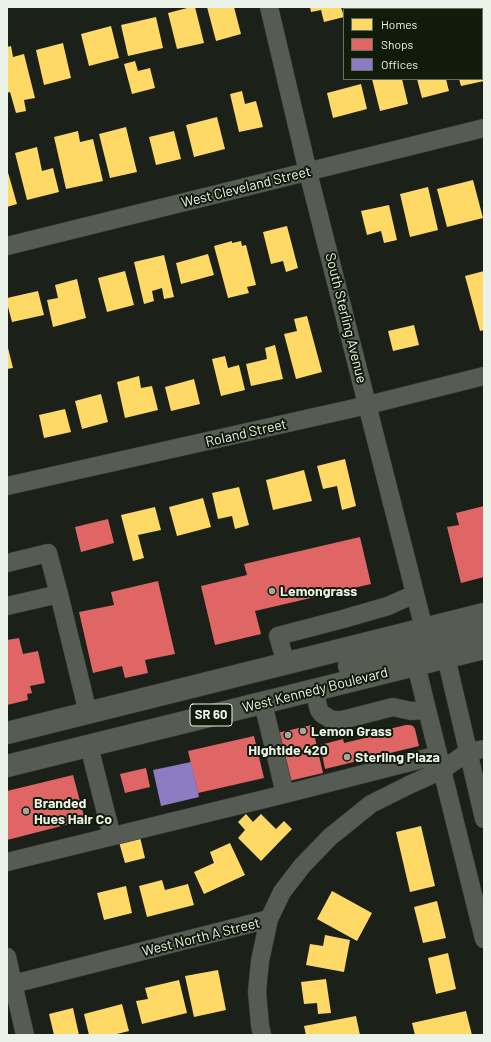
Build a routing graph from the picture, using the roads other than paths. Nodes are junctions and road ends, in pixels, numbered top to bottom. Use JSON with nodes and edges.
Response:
{"nodes":[{"id":1,"x":269,"y":7,"type":"edge"},
{"id":2,"x":484,"y":128,"type":"edge"},
{"id":3,"x":308,"y":172,"type":"junction"},
{"id":4,"x":7,"y":246,"type":"edge"},
{"id":5,"x":484,"y":376,"type":"edge"},
{"id":6,"x":368,"y":405,"type":"junction"},
{"id":7,"x":7,"y":486,"type":"edge"},
{"id":8,"x":7,"y":562,"type":"edge"},
{"id":9,"x":59,"y":594,"type":"junction"},
{"id":10,"x":415,"y":594,"type":"junction"},
{"id":11,"x":7,"y":606,"type":"edge"},
{"id":12,"x":484,"y":614,"type":"edge"},
{"id":13,"x":424,"y":629,"type":"junction"},
{"id":14,"x":484,"y":630,"type":"edge"},
{"id":15,"x":484,"y":648,"type":"edge"},
{"id":16,"x":446,"y":657,"type":"junction"},
{"id":17,"x":286,"y":664,"type":"junction"},
{"id":18,"x":416,"y":665,"type":"junction"},
{"id":19,"x":314,"y":690,"type":"junction"},
{"id":20,"x":270,"y":701,"type":"junction"},
{"id":21,"x":427,"y":710,"type":"junction"},
{"id":22,"x":88,"y":713,"type":"junction"},
{"id":23,"x":7,"y":733,"type":"edge"},
{"id":24,"x":89,"y":746,"type":"junction"},
{"id":25,"x":476,"y":750,"type":"edge"},
{"id":26,"x":440,"y":763,"type":"junction"},
{"id":27,"x":7,"y":766,"type":"edge"},
{"id":28,"x":285,"y":794,"type":"junction"},
{"id":29,"x":484,"y":819,"type":"edge"},
{"id":30,"x":108,"y":825,"type":"dead end"},
{"id":31,"x":7,"y":862,"type":"edge"},
{"id":32,"x":269,"y":919,"type":"junction"},
{"id":33,"x":484,"y":938,"type":"edge"},
{"id":34,"x":7,"y":957,"type":"edge"},
{"id":35,"x":13,"y":984,"type":"junction"},
{"id":36,"x":25,"y":1035,"type":"edge"},
{"id":37,"x":262,"y":1035,"type":"edge"}],
"edges":[{"from":1,"to":3,"type":"street","name":"South Sterling Avenue"},
{"from":2,"to":3,"type":"street","name":"West Cleveland Street"},
{"from":3,"to":4,"type":"street","name":"West Cleveland Street"},
{"from":3,"to":6,"type":"street","name":"South Sterling Avenue"},
{"from":5,"to":6,"type":"street","name":"Roland Street"},
{"from":6,"to":7,"type":"street","name":"Roland Street"},
{"from":6,"to":10,"type":"street","name":"South Sterling Avenue"},
{"from":8,"to":9,"type":"street"},
{"from":9,"to":11,"type":"street"},
{"from":9,"to":22,"type":"street"},
{"from":10,"to":13,"type":"street","name":"South Sterling Avenue"},
{"from":10,"to":17,"type":"street"},
{"from":12,"to":13,"type":"main road","number":"SR 60"},
{"from":13,"to":17,"type":"main road","number":"SR 60"},
{"from":13,"to":20,"type":"main road"},
{"from":14,"to":18,"type":"main road"},
{"from":15,"to":16,"type":"main road","name":"West Kennedy Boulevard","number":"SR 60"},
{"from":16,"to":18,"type":"main road","name":"West Kennedy Boulevard","number":"SR 60"},
{"from":16,"to":25,"type":"street"},
{"from":17,"to":22,"type":"main road","number":"SR 60"},
{"from":18,"to":19,"type":"main road","name":"West Kennedy Boulevard","number":"SR 60"},
{"from":18,"to":21,"type":"street"},
{"from":19,"to":20,"type":"main road","name":"West Kennedy Boulevard","number":"SR 60"},
{"from":19,"to":21,"type":"street"},
{"from":20,"to":24,"type":"main road","name":"West Kennedy Boulevard","number":"SR 60"},
{"from":20,"to":28,"type":"street"},
{"from":21,"to":26,"type":"street"},
{"from":22,"to":23,"type":"main road","number":"SR 60"},
{"from":24,"to":27,"type":"main road","name":"West Kennedy Boulevard","number":"SR 60"},
{"from":24,"to":30,"type":"street"},
{"from":25,"to":26,"type":"street","name":"West North A Street"},
{"from":25,"to":29,"type":"street"},
{"from":26,"to":28,"type":"street"},
{"from":26,"to":32,"type":"street","name":"West North A Street"},
{"from":26,"to":33,"type":"street"},
{"from":28,"to":31,"type":"street"},
{"from":32,"to":35,"type":"street","name":"West North A Street"},
{"from":32,"to":37,"type":"street"},
{"from":34,"to":35,"type":"street"},
{"from":35,"to":36,"type":"street"}]}
